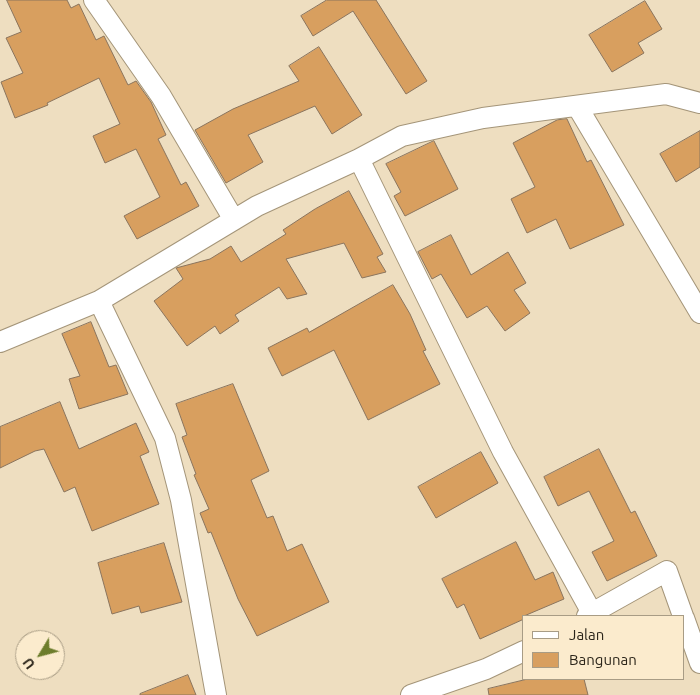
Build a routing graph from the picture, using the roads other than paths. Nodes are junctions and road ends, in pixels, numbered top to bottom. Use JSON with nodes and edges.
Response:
{"nodes":[{"id":1,"x":94,"y":0,"type":"edge"},
{"id":2,"x":700,"y":102,"type":"edge"},
{"id":3,"x":577,"y":106,"type":"junction"},
{"id":4,"x":359,"y":159,"type":"junction"},
{"id":5,"x":234,"y":220,"type":"junction"},
{"id":6,"x":99,"y":301,"type":"junction"},
{"id":7,"x":700,"y":313,"type":"edge"},
{"id":8,"x":0,"y":342,"type":"edge"},
{"id":9,"x":589,"y":615,"type":"edge"},
{"id":10,"x":683,"y":615,"type":"edge"},
{"id":11,"x":685,"y":620,"type":"edge"},
{"id":12,"x":522,"y":652,"type":"edge"},
{"id":13,"x":700,"y":663,"type":"edge"},
{"id":14,"x":216,"y":695,"type":"edge"},
{"id":15,"x":411,"y":695,"type":"edge"}],
"edges":[{"from":1,"to":5,"type":"street"},
{"from":2,"to":3,"type":"street"},
{"from":3,"to":4,"type":"street"},
{"from":3,"to":7,"type":"street"},
{"from":4,"to":5,"type":"street"},
{"from":4,"to":9,"type":"street"},
{"from":5,"to":6,"type":"street"},
{"from":6,"to":8,"type":"street"},
{"from":6,"to":14,"type":"street"},
{"from":9,"to":10,"type":"street"},
{"from":11,"to":13,"type":"street"},
{"from":12,"to":15,"type":"street"}]}
